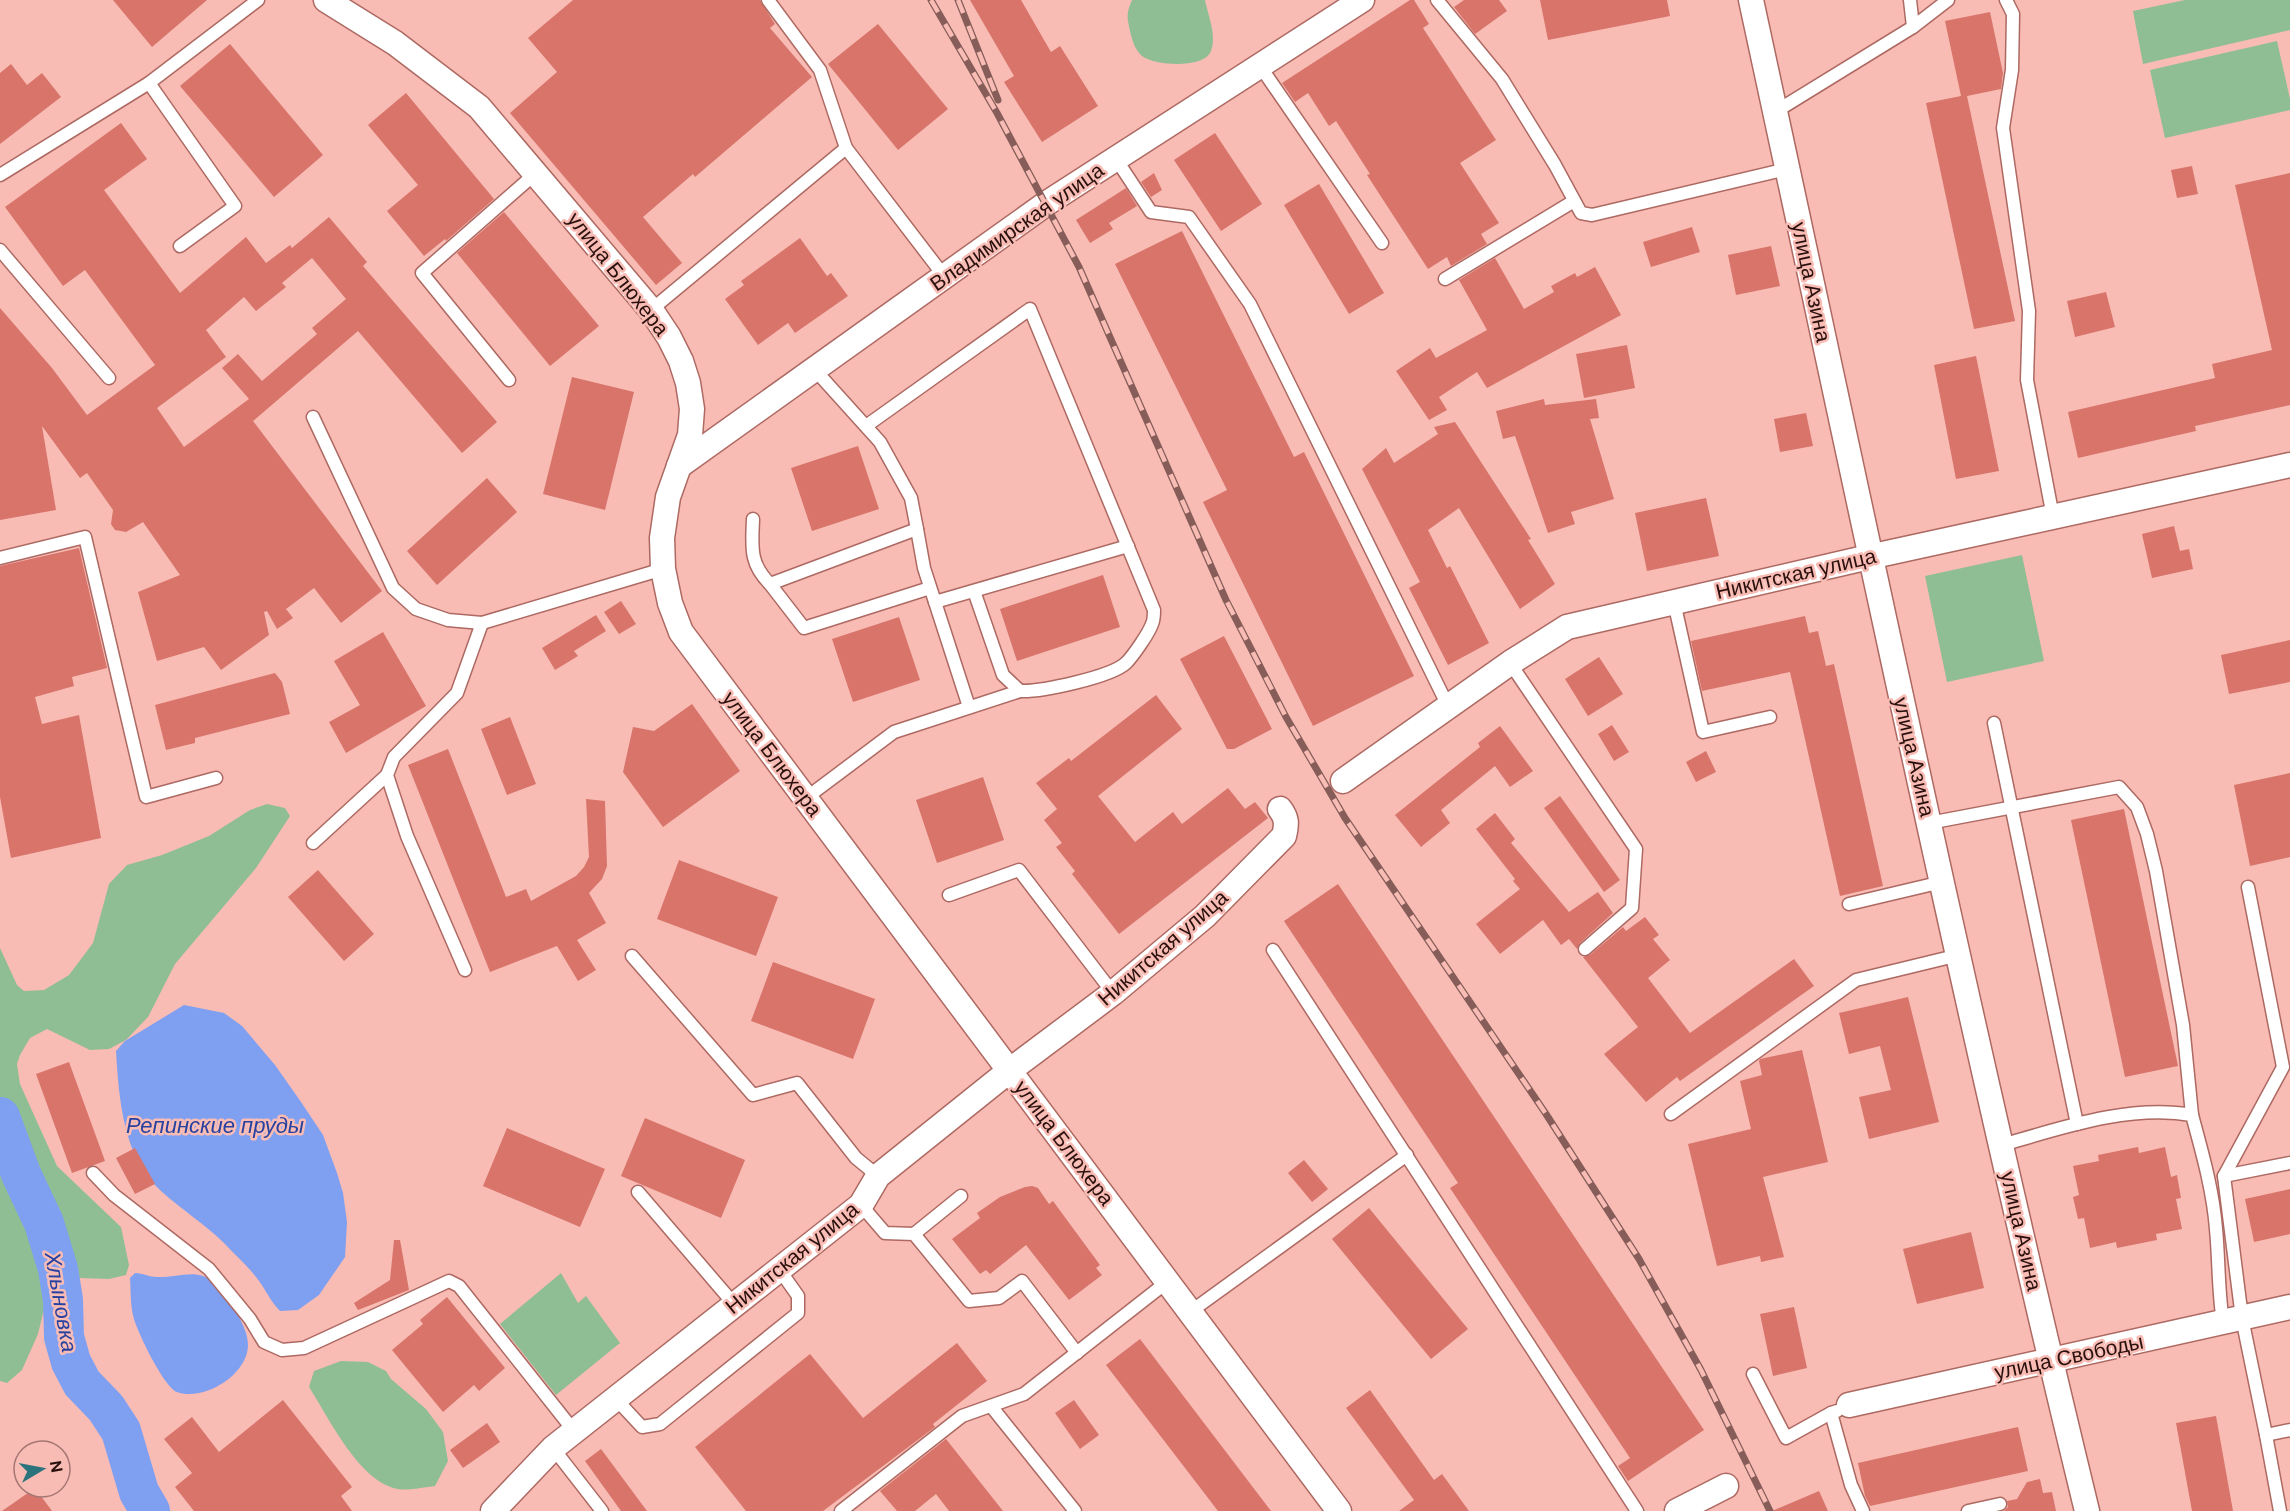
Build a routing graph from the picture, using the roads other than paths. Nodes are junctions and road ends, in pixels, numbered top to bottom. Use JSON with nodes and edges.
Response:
{"nodes":[{"id":1,"x":258,"y":0,"type":"edge"},
{"id":2,"x":326,"y":0,"type":"edge"},
{"id":3,"x":768,"y":0,"type":"edge"},
{"id":4,"x":1437,"y":0,"type":"edge"},
{"id":5,"x":1751,"y":0,"type":"edge"},
{"id":6,"x":1910,"y":0,"type":"edge"},
{"id":7,"x":1948,"y":0,"type":"edge"},
{"id":8,"x":2006,"y":0,"type":"edge"},
{"id":9,"x":1356,"y":2,"type":"edge"},
{"id":10,"x":1913,"y":27,"type":"junction"},
{"id":11,"x":1260,"y":66,"type":"junction"},
{"id":12,"x":149,"y":83,"type":"junction"},
{"id":13,"x":1775,"y":112,"type":"junction"},
{"id":14,"x":846,"y":148,"type":"junction"},
{"id":15,"x":1116,"y":159,"type":"junction"},
{"id":16,"x":1787,"y":169,"type":"junction"},
{"id":17,"x":536,"y":172,"type":"junction"},
{"id":18,"x":0,"y":175,"type":"edge"},
{"id":19,"x":1574,"y":201,"type":"junction"},
{"id":20,"x":1382,"y":243,"type":"dead end"},
{"id":21,"x":180,"y":246,"type":"dead end"},
{"id":22,"x":0,"y":250,"type":"edge"},
{"id":23,"x":944,"y":276,"type":"junction"},
{"id":24,"x":1445,"y":279,"type":"dead end"},
{"id":25,"x":651,"y":310,"type":"junction"},
{"id":26,"x":815,"y":370,"type":"junction"},
{"id":27,"x":109,"y":378,"type":"dead end"},
{"id":28,"x":509,"y":380,"type":"dead end"},
{"id":29,"x":314,"y":417,"type":"dead end"},
{"id":30,"x":866,"y":426,"type":"junction"},
{"id":31,"x":679,"y":465,"type":"junction"},
{"id":32,"x":2290,"y":465,"type":"edge"},
{"id":33,"x":2053,"y":517,"type":"junction"},
{"id":34,"x":753,"y":519,"type":"dead end"},
{"id":35,"x":917,"y":529,"type":"junction"},
{"id":36,"x":1128,"y":546,"type":"junction"},
{"id":37,"x":1869,"y":557,"type":"junction"},
{"id":38,"x":0,"y":558,"type":"edge"},
{"id":39,"x":663,"y":569,"type":"junction"},
{"id":40,"x":770,"y":584,"type":"junction"},
{"id":41,"x":930,"y":588,"type":"junction"},
{"id":42,"x":974,"y":591,"type":"junction"},
{"id":43,"x":935,"y":602,"type":"junction"},
{"id":44,"x":1674,"y":602,"type":"junction"},
{"id":45,"x":482,"y":623,"type":"junction"},
{"id":46,"x":1510,"y":663,"type":"junction"},
{"id":47,"x":1020,"y":691,"type":"junction"},
{"id":48,"x":969,"y":707,"type":"junction"},
{"id":49,"x":1449,"y":708,"type":"junction"},
{"id":50,"x":1770,"y":717,"type":"dead end"},
{"id":51,"x":1994,"y":723,"type":"dead end"},
{"id":52,"x":387,"y":775,"type":"junction"},
{"id":53,"x":216,"y":778,"type":"dead end"},
{"id":54,"x":1343,"y":781,"type":"dead end"},
{"id":55,"x":806,"y":798,"type":"junction"},
{"id":56,"x":2011,"y":807,"type":"junction"},
{"id":57,"x":1280,"y":809,"type":"dead end"},
{"id":58,"x":1929,"y":823,"type":"junction"},
{"id":59,"x":313,"y":843,"type":"dead end"},
{"id":60,"x":1942,"y":882,"type":"junction"},
{"id":61,"x":2248,"y":887,"type":"dead end"},
{"id":62,"x":949,"y":895,"type":"dead end"},
{"id":63,"x":1849,"y":904,"type":"dead end"},
{"id":64,"x":1585,"y":948,"type":"dead end"},
{"id":65,"x":1273,"y":950,"type":"dead end"},
{"id":66,"x":1959,"y":955,"type":"junction"},
{"id":67,"x":632,"y":956,"type":"dead end"},
{"id":68,"x":465,"y":970,"type":"dead end"},
{"id":69,"x":1113,"y":993,"type":"junction"},
{"id":70,"x":1009,"y":1071,"type":"junction"},
{"id":71,"x":1671,"y":1114,"type":"dead end"},
{"id":72,"x":2192,"y":1115,"type":"junction"},
{"id":73,"x":2077,"y":1124,"type":"junction"},
{"id":74,"x":2002,"y":1146,"type":"junction"},
{"id":75,"x":1407,"y":1155,"type":"junction"},
{"id":76,"x":2290,"y":1163,"type":"edge"},
{"id":77,"x":93,"y":1173,"type":"dead end"},
{"id":78,"x":878,"y":1176,"type":"junction"},
{"id":79,"x":2224,"y":1176,"type":"junction"},
{"id":80,"x":638,"y":1192,"type":"dead end"},
{"id":81,"x":961,"y":1196,"type":"dead end"},
{"id":82,"x":861,"y":1205,"type":"junction"},
{"id":83,"x":914,"y":1234,"type":"junction"},
{"id":84,"x":779,"y":1269,"type":"junction"},
{"id":85,"x":1167,"y":1282,"type":"junction"},
{"id":86,"x":734,"y":1304,"type":"junction"},
{"id":87,"x":2290,"y":1307,"type":"edge"},
{"id":88,"x":1190,"y":1312,"type":"junction"},
{"id":89,"x":2233,"y":1320,"type":"junction"},
{"id":90,"x":1077,"y":1353,"type":"junction"},
{"id":91,"x":2051,"y":1362,"type":"junction"},
{"id":92,"x":1753,"y":1374,"type":"dead end"},
{"id":93,"x":615,"y":1398,"type":"junction"},
{"id":94,"x":991,"y":1406,"type":"junction"},
{"id":95,"x":1840,"y":1409,"type":"junction"},
{"id":96,"x":2290,"y":1430,"type":"edge"},
{"id":97,"x":574,"y":1431,"type":"junction"},
{"id":98,"x":2266,"y":1435,"type":"junction"},
{"id":99,"x":553,"y":1449,"type":"junction"},
{"id":100,"x":1726,"y":1486,"type":"dead end"},
{"id":101,"x":2000,"y":1504,"type":"dead end"},
{"id":102,"x":493,"y":1511,"type":"edge"},
{"id":103,"x":602,"y":1511,"type":"edge"},
{"id":104,"x":841,"y":1511,"type":"edge"},
{"id":105,"x":1075,"y":1511,"type":"edge"},
{"id":106,"x":1339,"y":1511,"type":"edge"},
{"id":107,"x":1637,"y":1511,"type":"edge"},
{"id":108,"x":1677,"y":1511,"type":"edge"},
{"id":109,"x":1863,"y":1511,"type":"edge"},
{"id":110,"x":1968,"y":1511,"type":"edge"},
{"id":111,"x":2087,"y":1511,"type":"edge"},
{"id":112,"x":2280,"y":1511,"type":"edge"}],
"edges":[{"from":1,"to":12,"type":"lane"},
{"from":2,"to":17,"type":"street","name":"улица Блюхера"},
{"from":3,"to":14,"type":"lane"},
{"from":4,"to":19,"type":"lane"},
{"from":5,"to":13,"type":"street","name":"улица Азина"},
{"from":6,"to":10,"type":"lane"},
{"from":7,"to":10,"type":"lane"},
{"from":8,"to":33,"type":"lane"},
{"from":9,"to":11,"type":"street","name":"Владимирская улица"},
{"from":10,"to":13,"type":"lane"},
{"from":11,"to":15,"type":"street","name":"Владимирская улица"},
{"from":11,"to":20,"type":"lane"},
{"from":12,"to":18,"type":"lane"},
{"from":12,"to":21,"type":"lane"},
{"from":13,"to":16,"type":"street","name":"улица Азина"},
{"from":14,"to":23,"type":"lane"},
{"from":14,"to":25,"type":"lane"},
{"from":15,"to":23,"type":"street","name":"Владимирская улица"},
{"from":15,"to":49,"type":"lane"},
{"from":16,"to":19,"type":"lane"},
{"from":16,"to":37,"type":"street","name":"улица Азина"},
{"from":17,"to":25,"type":"street","name":"улица Блюхера"},
{"from":17,"to":28,"type":"lane"},
{"from":19,"to":24,"type":"lane"},
{"from":22,"to":27,"type":"lane"},
{"from":23,"to":26,"type":"street","name":"Владимирская улица"},
{"from":25,"to":31,"type":"street","name":"улица Блюхера"},
{"from":26,"to":30,"type":"lane"},
{"from":26,"to":31,"type":"street","name":"Владимирская улица"},
{"from":29,"to":45,"type":"lane"},
{"from":30,"to":35,"type":"lane"},
{"from":30,"to":36,"type":"lane"},
{"from":31,"to":39,"type":"street","name":"улица Блюхера"},
{"from":32,"to":33,"type":"street","name":"Никитская улица"},
{"from":33,"to":37,"type":"street","name":"Никитская улица"},
{"from":34,"to":40,"type":"lane"},
{"from":35,"to":40,"type":"lane"},
{"from":35,"to":41,"type":"lane"},
{"from":36,"to":42,"type":"lane"},
{"from":36,"to":47,"type":"lane"},
{"from":37,"to":44,"type":"street","name":"Никитская улица"},
{"from":37,"to":58,"type":"street","name":"улица Азина"},
{"from":38,"to":53,"type":"lane"},
{"from":39,"to":45,"type":"lane"},
{"from":39,"to":55,"type":"street","name":"улица Блюхера"},
{"from":40,"to":41,"type":"lane"},
{"from":41,"to":43,"type":"lane"},
{"from":42,"to":43,"type":"lane"},
{"from":42,"to":47,"type":"lane"},
{"from":43,"to":48,"type":"lane"},
{"from":44,"to":46,"type":"street","name":"Никитская улица"},
{"from":44,"to":50,"type":"lane"},
{"from":45,"to":52,"type":"lane"},
{"from":46,"to":49,"type":"street","name":"Никитская улица"},
{"from":46,"to":64,"type":"lane"},
{"from":47,"to":48,"type":"lane"},
{"from":48,"to":55,"type":"lane"},
{"from":49,"to":54,"type":"street","name":"Никитская улица"},
{"from":51,"to":56,"type":"lane"},
{"from":52,"to":59,"type":"lane"},
{"from":52,"to":68,"type":"lane"},
{"from":55,"to":70,"type":"street","name":"улица Блюхера"},
{"from":56,"to":58,"type":"lane"},
{"from":56,"to":72,"type":"lane"},
{"from":56,"to":73,"type":"lane"},
{"from":57,"to":69,"type":"street","name":"Никитская улица"},
{"from":58,"to":60,"type":"street","name":"улица Азина"},
{"from":60,"to":63,"type":"lane"},
{"from":60,"to":66,"type":"street","name":"улица Азина"},
{"from":61,"to":79,"type":"lane"},
{"from":62,"to":69,"type":"lane"},
{"from":65,"to":75,"type":"lane"},
{"from":66,"to":71,"type":"lane"},
{"from":66,"to":74,"type":"street","name":"улица Азина"},
{"from":67,"to":78,"type":"lane"},
{"from":69,"to":70,"type":"street","name":"Никитская улица"},
{"from":70,"to":78,"type":"street","name":"Никитская улица"},
{"from":70,"to":85,"type":"street","name":"улица Блюхера"},
{"from":72,"to":73,"type":"lane"},
{"from":72,"to":89,"type":"lane"},
{"from":73,"to":74,"type":"lane"},
{"from":74,"to":91,"type":"street","name":"улица Азина"},
{"from":75,"to":88,"type":"lane"},
{"from":75,"to":107,"type":"lane"},
{"from":76,"to":79,"type":"lane"},
{"from":77,"to":97,"type":"lane"},
{"from":78,"to":82,"type":"street","name":"Никитская улица"},
{"from":79,"to":89,"type":"lane"},
{"from":80,"to":86,"type":"lane"},
{"from":81,"to":83,"type":"lane"},
{"from":82,"to":83,"type":"lane"},
{"from":82,"to":84,"type":"street","name":"Никитская улица"},
{"from":83,"to":90,"type":"lane"},
{"from":84,"to":86,"type":"street","name":"Никитская улица"},
{"from":84,"to":93,"type":"lane"},
{"from":85,"to":88,"type":"street","name":"улица Блюхера"},
{"from":85,"to":90,"type":"lane"},
{"from":86,"to":93,"type":"street","name":"Никитская улица"},
{"from":87,"to":89,"type":"street","name":"улица Свободы"},
{"from":88,"to":106,"type":"street","name":"улица Блюхера"},
{"from":89,"to":91,"type":"street","name":"улица Свободы"},
{"from":89,"to":98,"type":"lane"},
{"from":90,"to":94,"type":"lane"},
{"from":91,"to":95,"type":"street","name":"улица Свободы"},
{"from":91,"to":111,"type":"street","name":"улица Азина"},
{"from":92,"to":95,"type":"lane"},
{"from":93,"to":97,"type":"street","name":"Никитская улица"},
{"from":94,"to":104,"type":"lane"},
{"from":94,"to":105,"type":"lane"},
{"from":95,"to":109,"type":"lane"},
{"from":96,"to":98,"type":"lane"},
{"from":97,"to":99,"type":"street","name":"Никитская улица"},
{"from":98,"to":112,"type":"lane"},
{"from":99,"to":102,"type":"street","name":"Никитская улица"},
{"from":99,"to":103,"type":"lane"},
{"from":100,"to":108,"type":"street"},
{"from":101,"to":110,"type":"lane"}]}
